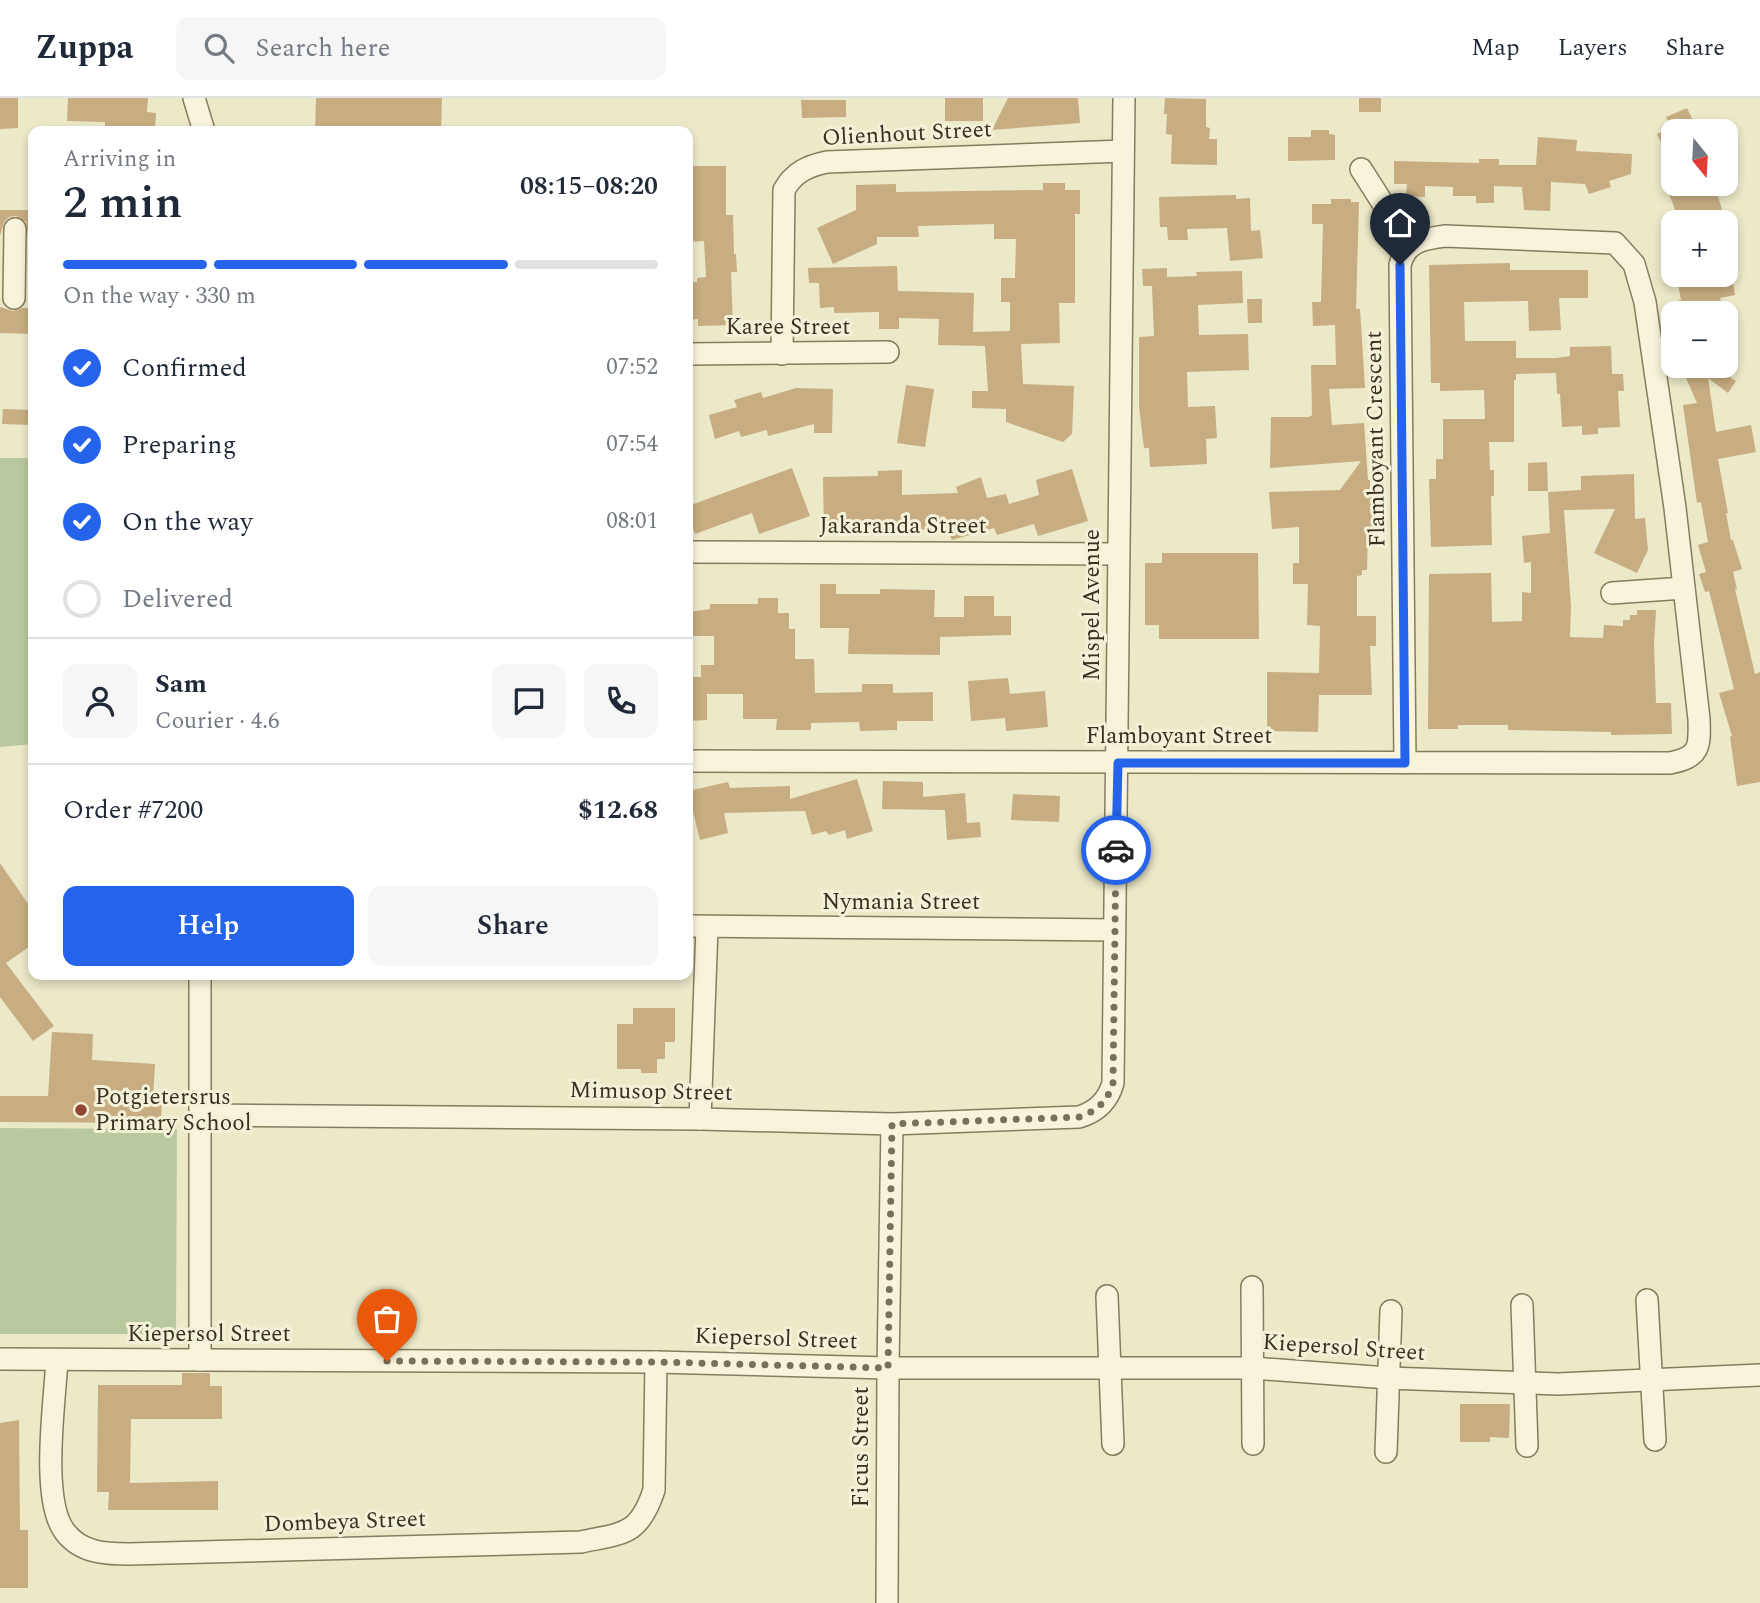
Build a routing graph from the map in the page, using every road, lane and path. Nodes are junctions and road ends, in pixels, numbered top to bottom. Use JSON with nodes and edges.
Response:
{"nodes":[{"id":1,"x":194,"y":98,"type":"edge"},
{"id":2,"x":1124,"y":98,"type":"edge"},
{"id":3,"x":202,"y":126,"type":"edge"},
{"id":4,"x":1123,"y":151,"type":"junction"},
{"id":5,"x":1362,"y":169,"type":"dead end"},
{"id":6,"x":10,"y":241,"type":"edge"},
{"id":7,"x":1410,"y":246,"type":"junction"},
{"id":8,"x":9,"y":303,"type":"edge"},
{"id":9,"x":888,"y":352,"type":"dead end"},
{"id":10,"x":693,"y":354,"type":"edge"},
{"id":11,"x":782,"y":354,"type":"junction"},
{"id":12,"x":693,"y":552,"type":"edge"},
{"id":13,"x":1117,"y":554,"type":"junction"},
{"id":14,"x":1684,"y":588,"type":"junction"},
{"id":15,"x":1612,"y":593,"type":"dead end"},
{"id":16,"x":693,"y":761,"type":"edge"},
{"id":17,"x":1118,"y":763,"type":"junction"},
{"id":18,"x":1405,"y":763,"type":"junction"},
{"id":19,"x":698,"y":926,"type":"edge"},
{"id":20,"x":1113,"y":930,"type":"junction"},
{"id":21,"x":200,"y":980,"type":"edge"},
{"id":22,"x":1099,"y":1107,"type":"joint"},
{"id":23,"x":200,"y":1115,"type":"junction"},
{"id":24,"x":700,"y":1119,"type":"junction"},
{"id":25,"x":892,"y":1124,"type":"junction"},
{"id":26,"x":1252,"y":1287,"type":"dead end"},
{"id":27,"x":1107,"y":1296,"type":"dead end"},
{"id":28,"x":1647,"y":1300,"type":"dead end"},
{"id":29,"x":1522,"y":1305,"type":"dead end"},
{"id":30,"x":1391,"y":1311,"type":"dead end"},
{"id":31,"x":0,"y":1359,"type":"edge"},
{"id":32,"x":57,"y":1360,"type":"junction"},
{"id":33,"x":200,"y":1360,"type":"junction"},
{"id":34,"x":656,"y":1362,"type":"junction"},
{"id":35,"x":1109,"y":1367,"type":"junction"},
{"id":36,"x":888,"y":1368,"type":"junction"},
{"id":37,"x":1252,"y":1368,"type":"junction"},
{"id":38,"x":1760,"y":1375,"type":"edge"},
{"id":39,"x":1388,"y":1378,"type":"junction"},
{"id":40,"x":1652,"y":1380,"type":"junction"},
{"id":41,"x":1525,"y":1384,"type":"junction"},
{"id":42,"x":1655,"y":1440,"type":"dead end"},
{"id":43,"x":1113,"y":1444,"type":"dead end"},
{"id":44,"x":1253,"y":1444,"type":"dead end"},
{"id":45,"x":1527,"y":1446,"type":"dead end"},
{"id":46,"x":1386,"y":1452,"type":"dead end"},
{"id":47,"x":887,"y":1603,"type":"edge"}],
"edges":[{"from":1,"to":3,"type":"street"},
{"from":2,"to":4,"type":"street","name":"Mispel Avenue"},
{"from":4,"to":11,"type":"street","name":"Olienhout Street"},
{"from":4,"to":13,"type":"street","name":"Mispel Avenue"},
{"from":5,"to":7,"type":"street"},
{"from":6,"to":8,"type":"street"},
{"from":7,"to":14,"type":"street"},
{"from":7,"to":18,"type":"street","name":"Flamboyant Crescent"},
{"from":9,"to":11,"type":"street","name":"Karee Street"},
{"from":10,"to":11,"type":"street","name":"Karee Street"},
{"from":12,"to":13,"type":"street","name":"Jakaranda Street"},
{"from":13,"to":17,"type":"street","name":"Mispel Avenue"},
{"from":14,"to":15,"type":"street"},
{"from":14,"to":18,"type":"street","name":"Flamboyant Street"},
{"from":16,"to":17,"type":"street","name":"Flamboyant Street"},
{"from":17,"to":18,"type":"street","name":"Flamboyant Street"},
{"from":17,"to":20,"type":"street","name":"Mispel Avenue"},
{"from":19,"to":20,"type":"street","name":"Nymania Street"},
{"from":19,"to":24,"type":"street"},
{"from":20,"to":22,"type":"street","name":"Mispel Avenue"},
{"from":21,"to":23,"type":"street"},
{"from":22,"to":25,"type":"street","name":"Mimusop Street"},
{"from":23,"to":24,"type":"street","name":"Mimusop Street"},
{"from":23,"to":33,"type":"street"},
{"from":24,"to":25,"type":"street","name":"Mimusop Street"},
{"from":25,"to":36,"type":"street","name":"Ficus Street"},
{"from":26,"to":37,"type":"street"},
{"from":27,"to":35,"type":"street"},
{"from":28,"to":40,"type":"street"},
{"from":29,"to":41,"type":"street"},
{"from":30,"to":39,"type":"street"},
{"from":31,"to":32,"type":"street","name":"Kiepersol Street"},
{"from":32,"to":33,"type":"street","name":"Kiepersol Street"},
{"from":32,"to":34,"type":"street","name":"Dombeya Street"},
{"from":33,"to":34,"type":"street","name":"Kiepersol Street"},
{"from":34,"to":36,"type":"street","name":"Kiepersol Street"},
{"from":35,"to":36,"type":"street","name":"Kiepersol Street"},
{"from":35,"to":37,"type":"street","name":"Kiepersol Street"},
{"from":35,"to":43,"type":"street"},
{"from":36,"to":47,"type":"street","name":"Ficus Street"},
{"from":37,"to":39,"type":"street","name":"Kiepersol Street"},
{"from":37,"to":44,"type":"street"},
{"from":38,"to":40,"type":"street","name":"Kiepersol Street"},
{"from":39,"to":41,"type":"street","name":"Kiepersol Street"},
{"from":39,"to":46,"type":"street"},
{"from":40,"to":41,"type":"street","name":"Kiepersol Street"},
{"from":40,"to":42,"type":"street"},
{"from":41,"to":45,"type":"street"}]}
